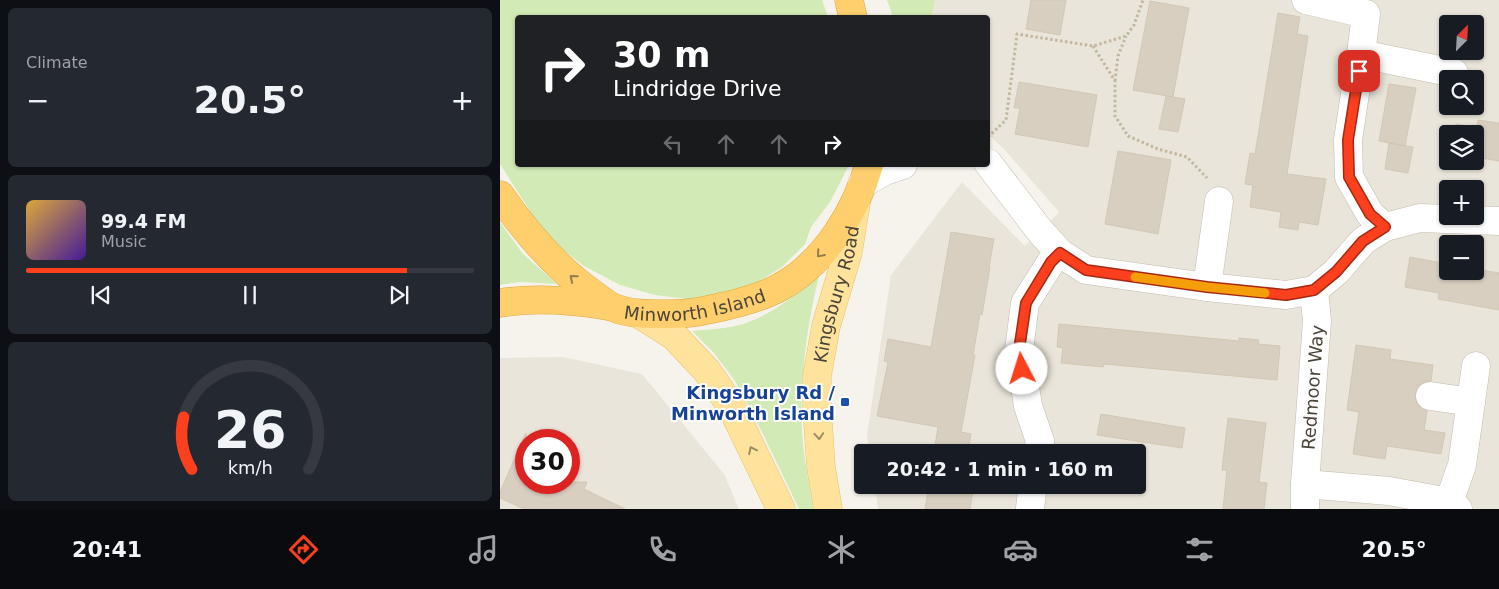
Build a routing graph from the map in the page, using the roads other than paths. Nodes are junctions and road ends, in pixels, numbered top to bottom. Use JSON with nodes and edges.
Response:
{"nodes":[{"id":1,"x":851,"y":0,"type":"edge"},
{"id":2,"x":1306,"y":0,"type":"edge"},
{"id":3,"x":853,"y":15,"type":"edge"},
{"id":4,"x":865,"y":15,"type":"edge"},
{"id":5,"x":1361,"y":54,"type":"junction"},
{"id":6,"x":1439,"y":70,"type":"edge"},
{"id":7,"x":990,"y":166,"type":"edge"},
{"id":8,"x":897,"y":167,"type":"edge"},
{"id":9,"x":973,"y":167,"type":"edge"},
{"id":10,"x":862,"y":183,"type":"edge"},
{"id":11,"x":1006,"y":186,"type":"junction"},
{"id":12,"x":500,"y":195,"type":"edge"},
{"id":13,"x":1219,"y":201,"type":"road end"},
{"id":14,"x":1499,"y":221,"type":"edge"},
{"id":15,"x":1385,"y":227,"type":"junction"},
{"id":16,"x":1060,"y":253,"type":"junction"},
{"id":17,"x":1207,"y":287,"type":"junction"},
{"id":18,"x":1314,"y":290,"type":"junction"},
{"id":19,"x":500,"y":302,"type":"edge"},
{"id":20,"x":612,"y":306,"type":"junction"},
{"id":21,"x":639,"y":314,"type":"junction"},
{"id":22,"x":1476,"y":366,"type":"dead end"},
{"id":23,"x":1430,"y":396,"type":"dead end"},
{"id":24,"x":1470,"y":402,"type":"junction"},
{"id":25,"x":1039,"y":444,"type":"edge"},
{"id":26,"x":767,"y":480,"type":"junction"},
{"id":27,"x":1305,"y":497,"type":"edge"},
{"id":28,"x":1453,"y":506,"type":"edge"},
{"id":29,"x":769,"y":509,"type":"edge"},
{"id":30,"x":781,"y":509,"type":"edge"},
{"id":31,"x":828,"y":509,"type":"edge"}],
"edges":[{"from":1,"to":3,"type":"highway"},
{"from":1,"to":4,"type":"street"},
{"from":2,"to":5,"type":"street"},
{"from":5,"to":6,"type":"street"},
{"from":5,"to":15,"type":"street"},
{"from":7,"to":11,"type":"street"},
{"from":8,"to":10,"type":"street"},
{"from":9,"to":11,"type":"street"},
{"from":10,"to":21,"type":"highway","name":"Minworth Island","one_way":true},
{"from":10,"to":31,"type":"main road","name":"Kingsbury Road","one_way":true},
{"from":11,"to":16,"type":"street"},
{"from":20,"to":12,"type":"highway","name":"Minworth Island","one_way":true},
{"from":13,"to":17,"type":"street"},
{"from":14,"to":15,"type":"street"},
{"from":15,"to":18,"type":"street"},
{"from":16,"to":17,"type":"street"},
{"from":16,"to":25,"type":"street"},
{"from":17,"to":18,"type":"street"},
{"from":18,"to":27,"type":"street","name":"Redmoor Way"},
{"from":19,"to":20,"type":"highway"},
{"from":20,"to":21,"type":"highway","name":"Minworth Island"},
{"from":26,"to":21,"type":"main road","one_way":true},
{"from":22,"to":24,"type":"street","name":"Redmoor Way"},
{"from":23,"to":24,"type":"street"},
{"from":24,"to":28,"type":"street","name":"Redmoor Way"},
{"from":26,"to":29,"type":"street"},
{"from":26,"to":30,"type":"main road"},
{"from":27,"to":28,"type":"street","name":"Redmoor Way"}]}
